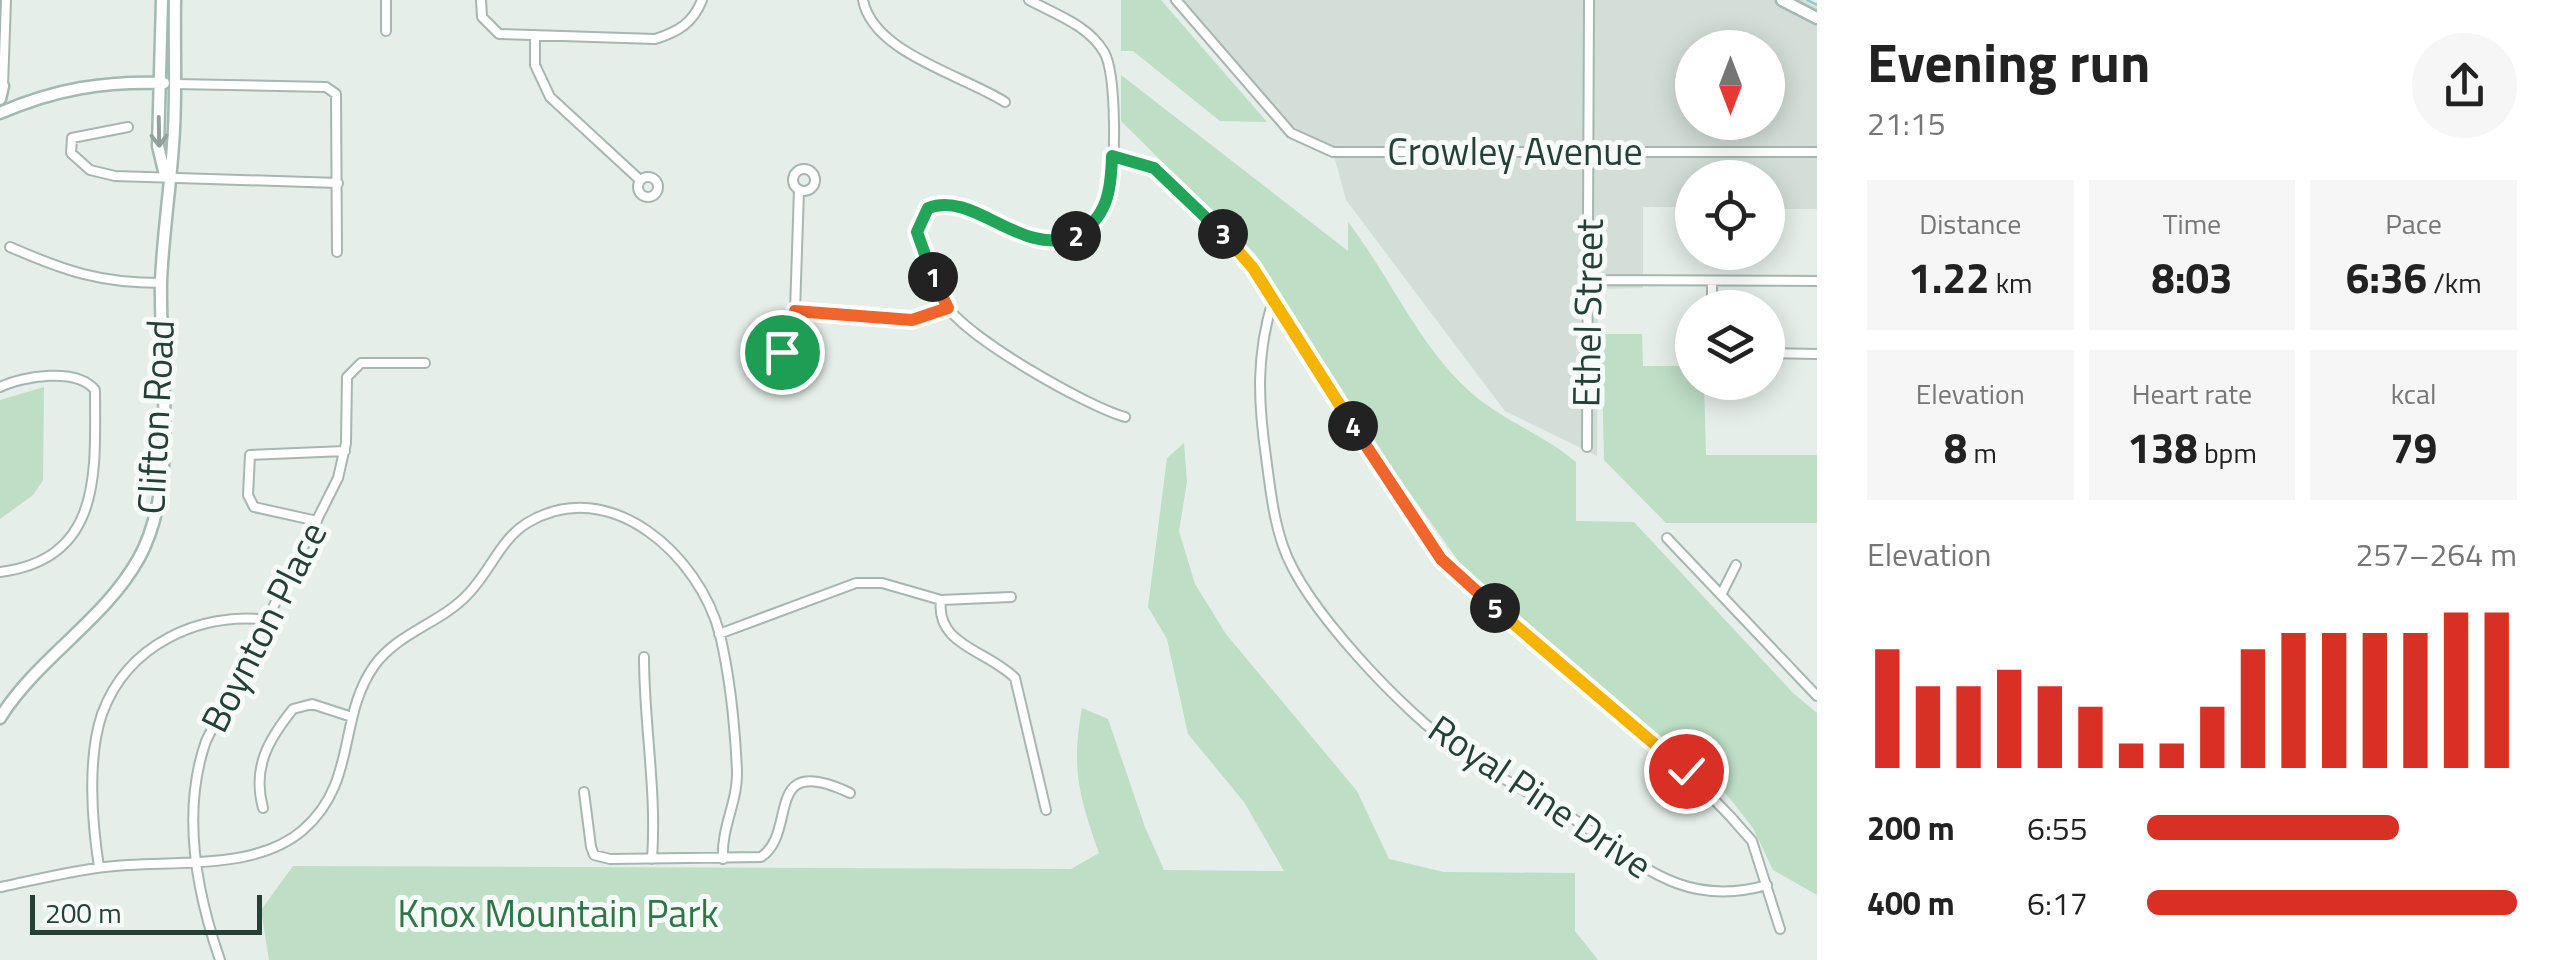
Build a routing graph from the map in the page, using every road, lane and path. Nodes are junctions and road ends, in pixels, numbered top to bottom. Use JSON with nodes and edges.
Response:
{"nodes":[{"id":1,"x":6,"y":0,"type":"edge"},
{"id":2,"x":162,"y":0,"type":"edge"},
{"id":3,"x":175,"y":0,"type":"edge"},
{"id":4,"x":386,"y":0,"type":"edge"},
{"id":5,"x":482,"y":0,"type":"edge"},
{"id":6,"x":702,"y":0,"type":"edge"},
{"id":7,"x":863,"y":0,"type":"edge"},
{"id":8,"x":1028,"y":0,"type":"edge"},
{"id":9,"x":1176,"y":0,"type":"edge"},
{"id":10,"x":1590,"y":0,"type":"edge"},
{"id":11,"x":1782,"y":0,"type":"edge"},
{"id":12,"x":1817,"y":18,"type":"edge"},
{"id":13,"x":386,"y":30,"type":"dead end"},
{"id":14,"x":535,"y":35,"type":"junction"},
{"id":15,"x":159,"y":83,"type":"junction"},
{"id":16,"x":174,"y":84,"type":"junction"},
{"id":17,"x":3,"y":86,"type":"joint"},
{"id":18,"x":0,"y":99,"type":"edge"},
{"id":19,"x":1006,"y":102,"type":"dead end"},
{"id":20,"x":0,"y":112,"type":"edge"},
{"id":21,"x":128,"y":127,"type":"dead end"},
{"id":22,"x":1590,"y":152,"type":"junction"},
{"id":23,"x":1817,"y":152,"type":"edge"},
{"id":24,"x":1112,"y":156,"type":"junction"},
{"id":25,"x":640,"y":180,"type":"dead end"},
{"id":26,"x":167,"y":181,"type":"junction"},
{"id":27,"x":338,"y":183,"type":"junction"},
{"id":28,"x":799,"y":190,"type":"dead end"},
{"id":29,"x":10,"y":248,"type":"dead end"},
{"id":30,"x":337,"y":252,"type":"dead end"},
{"id":31,"x":1590,"y":280,"type":"junction"},
{"id":32,"x":1712,"y":281,"type":"junction"},
{"id":33,"x":1817,"y":281,"type":"edge"},
{"id":34,"x":161,"y":283,"type":"junction"},
{"id":35,"x":1712,"y":290,"type":"edge"},
{"id":36,"x":1273,"y":300,"type":"junction"},
{"id":37,"x":948,"y":308,"type":"junction"},
{"id":38,"x":795,"y":311,"type":"junction"},
{"id":39,"x":782,"y":352,"type":"dead end"},
{"id":40,"x":1785,"y":353,"type":"edge"},
{"id":41,"x":1817,"y":354,"type":"edge"},
{"id":42,"x":424,"y":364,"type":"dead end"},
{"id":43,"x":1,"y":383,"type":"edge"},
{"id":44,"x":1125,"y":416,"type":"dead end"},
{"id":45,"x":1587,"y":447,"type":"dead end"},
{"id":46,"x":344,"y":451,"type":"junction"},
{"id":47,"x":317,"y":521,"type":"junction"},
{"id":48,"x":1666,"y":538,"type":"dead end"},
{"id":49,"x":1736,"y":565,"type":"dead end"},
{"id":50,"x":0,"y":572,"type":"edge"},
{"id":51,"x":1722,"y":595,"type":"junction"},
{"id":52,"x":1011,"y":597,"type":"dead end"},
{"id":53,"x":940,"y":600,"type":"junction"},
{"id":54,"x":268,"y":620,"type":"junction"},
{"id":55,"x":720,"y":634,"type":"junction"},
{"id":56,"x":644,"y":657,"type":"dead end"},
{"id":57,"x":1817,"y":696,"type":"edge"},
{"id":58,"x":352,"y":717,"type":"junction"},
{"id":59,"x":0,"y":718,"type":"edge"},
{"id":60,"x":584,"y":792,"type":"dead end"},
{"id":61,"x":850,"y":792,"type":"dead end"},
{"id":62,"x":263,"y":808,"type":"dead end"},
{"id":63,"x":1046,"y":810,"type":"dead end"},
{"id":64,"x":652,"y":858,"type":"junction"},
{"id":65,"x":722,"y":859,"type":"junction"},
{"id":66,"x":196,"y":860,"type":"junction"},
{"id":67,"x":99,"y":868,"type":"junction"},
{"id":68,"x":1767,"y":884,"type":"junction"},
{"id":69,"x":0,"y":886,"type":"edge"},
{"id":70,"x":1780,"y":929,"type":"dead end"},
{"id":71,"x":220,"y":960,"type":"edge"}],
"edges":[{"from":1,"to":17,"type":"street"},
{"from":2,"to":15,"type":"main road","name":"Clifton Road"},
{"from":3,"to":16,"type":"main road","name":"Clifton Road"},
{"from":4,"to":13,"type":"street"},
{"from":5,"to":14,"type":"street"},
{"from":6,"to":14,"type":"street"},
{"from":7,"to":19,"type":"street"},
{"from":8,"to":24,"type":"street"},
{"from":9,"to":22,"type":"street","name":"Crowley Avenue"},
{"from":10,"to":22,"type":"street","name":"Ethel Street"},
{"from":11,"to":12,"type":"main road"},
{"from":14,"to":25,"type":"street"},
{"from":15,"to":16,"type":"main road"},
{"from":15,"to":20,"type":"main road"},
{"from":15,"to":26,"type":"main road","name":"Clifton Road","one_way":true},
{"from":16,"to":26,"type":"main road","name":"Clifton Road"},
{"from":16,"to":27,"type":"street"},
{"from":17,"to":18,"type":"main road"},
{"from":21,"to":26,"type":"street"},
{"from":22,"to":23,"type":"street","name":"Crowley Avenue"},
{"from":22,"to":31,"type":"street","name":"Ethel Street"},
{"from":24,"to":36,"type":"street"},
{"from":24,"to":37,"type":"street"},
{"from":26,"to":27,"type":"street"},
{"from":26,"to":34,"type":"main road","name":"Clifton Road"},
{"from":27,"to":30,"type":"street"},
{"from":28,"to":38,"type":"street"},
{"from":29,"to":34,"type":"street"},
{"from":31,"to":32,"type":"street"},
{"from":31,"to":45,"type":"street","name":"Ethel Street"},
{"from":32,"to":33,"type":"street"},
{"from":32,"to":35,"type":"street"},
{"from":34,"to":59,"type":"main road","name":"Clifton Road"},
{"from":36,"to":68,"type":"street"},
{"from":36,"to":68,"type":"street","name":"Royal Pine Drive"},
{"from":37,"to":38,"type":"street"},
{"from":37,"to":44,"type":"street"},
{"from":38,"to":39,"type":"street"},
{"from":40,"to":41,"type":"street"},
{"from":42,"to":46,"type":"street","name":"Boynton Place"},
{"from":43,"to":50,"type":"street"},
{"from":46,"to":47,"type":"street","name":"Boynton Place"},
{"from":46,"to":47,"type":"street"},
{"from":47,"to":54,"type":"street","name":"Boynton Place"},
{"from":48,"to":51,"type":"street"},
{"from":49,"to":51,"type":"street"},
{"from":51,"to":57,"type":"street"},
{"from":52,"to":53,"type":"street"},
{"from":53,"to":55,"type":"street"},
{"from":53,"to":63,"type":"street"},
{"from":54,"to":66,"type":"street","name":"Boynton Place"},
{"from":54,"to":67,"type":"street"},
{"from":55,"to":58,"type":"street"},
{"from":55,"to":65,"type":"street"},
{"from":56,"to":64,"type":"street"},
{"from":58,"to":62,"type":"street"},
{"from":58,"to":66,"type":"street"},
{"from":60,"to":64,"type":"street"},
{"from":61,"to":65,"type":"street"},
{"from":64,"to":65,"type":"street"},
{"from":66,"to":67,"type":"street"},
{"from":66,"to":71,"type":"street","name":"Boynton Place"},
{"from":67,"to":69,"type":"street"},
{"from":68,"to":70,"type":"street"}]}
